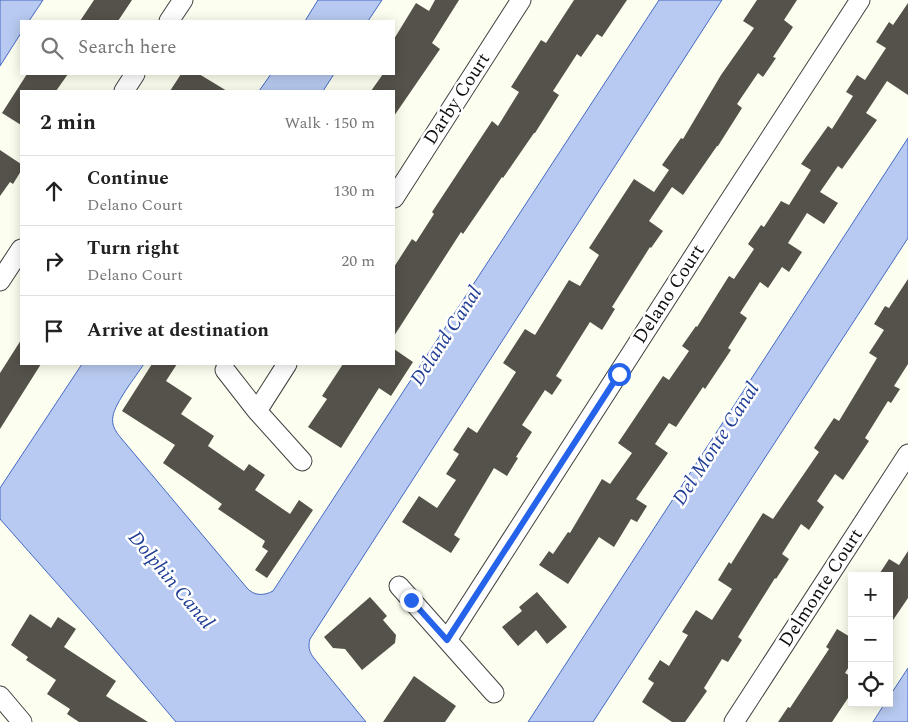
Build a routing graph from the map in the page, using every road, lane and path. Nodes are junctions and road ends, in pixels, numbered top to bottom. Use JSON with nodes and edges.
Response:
{"nodes":[{"id":1,"x":183,"y":0,"type":"edge"},
{"id":2,"x":521,"y":0,"type":"edge"},
{"id":3,"x":860,"y":0,"type":"edge"},
{"id":4,"x":170,"y":20,"type":"edge"},
{"id":5,"x":134,"y":75,"type":"edge"},
{"id":6,"x":125,"y":90,"type":"edge"},
{"id":7,"x":395,"y":196,"type":"edge"},
{"id":8,"x":20,"y":251,"type":"edge"},
{"id":9,"x":0,"y":281,"type":"edge"},
{"id":10,"x":286,"y":365,"type":"edge"},
{"id":11,"x":225,"y":370,"type":"dead end"},
{"id":12,"x":257,"y":411,"type":"junction"},
{"id":13,"x":908,"y":454,"type":"edge"},
{"id":14,"x":302,"y":461,"type":"dead end"},
{"id":15,"x":399,"y":586,"type":"dead end"},
{"id":16,"x":447,"y":640,"type":"junction"},
{"id":17,"x":494,"y":694,"type":"dead end"},
{"id":18,"x":0,"y":696,"type":"edge"},
{"id":19,"x":22,"y":722,"type":"edge"},
{"id":20,"x":734,"y":722,"type":"edge"}],
"edges":[{"from":1,"to":4,"type":"street"},
{"from":2,"to":7,"type":"street","name":"Darby Court"},
{"from":3,"to":16,"type":"street","name":"Delano Court"},
{"from":5,"to":6,"type":"street"},
{"from":8,"to":9,"type":"street"},
{"from":10,"to":12,"type":"street"},
{"from":11,"to":12,"type":"street"},
{"from":12,"to":14,"type":"street"},
{"from":13,"to":20,"type":"street","name":"Delmonte Court"},
{"from":15,"to":16,"type":"street"},
{"from":16,"to":17,"type":"street"},
{"from":18,"to":19,"type":"street"}]}
